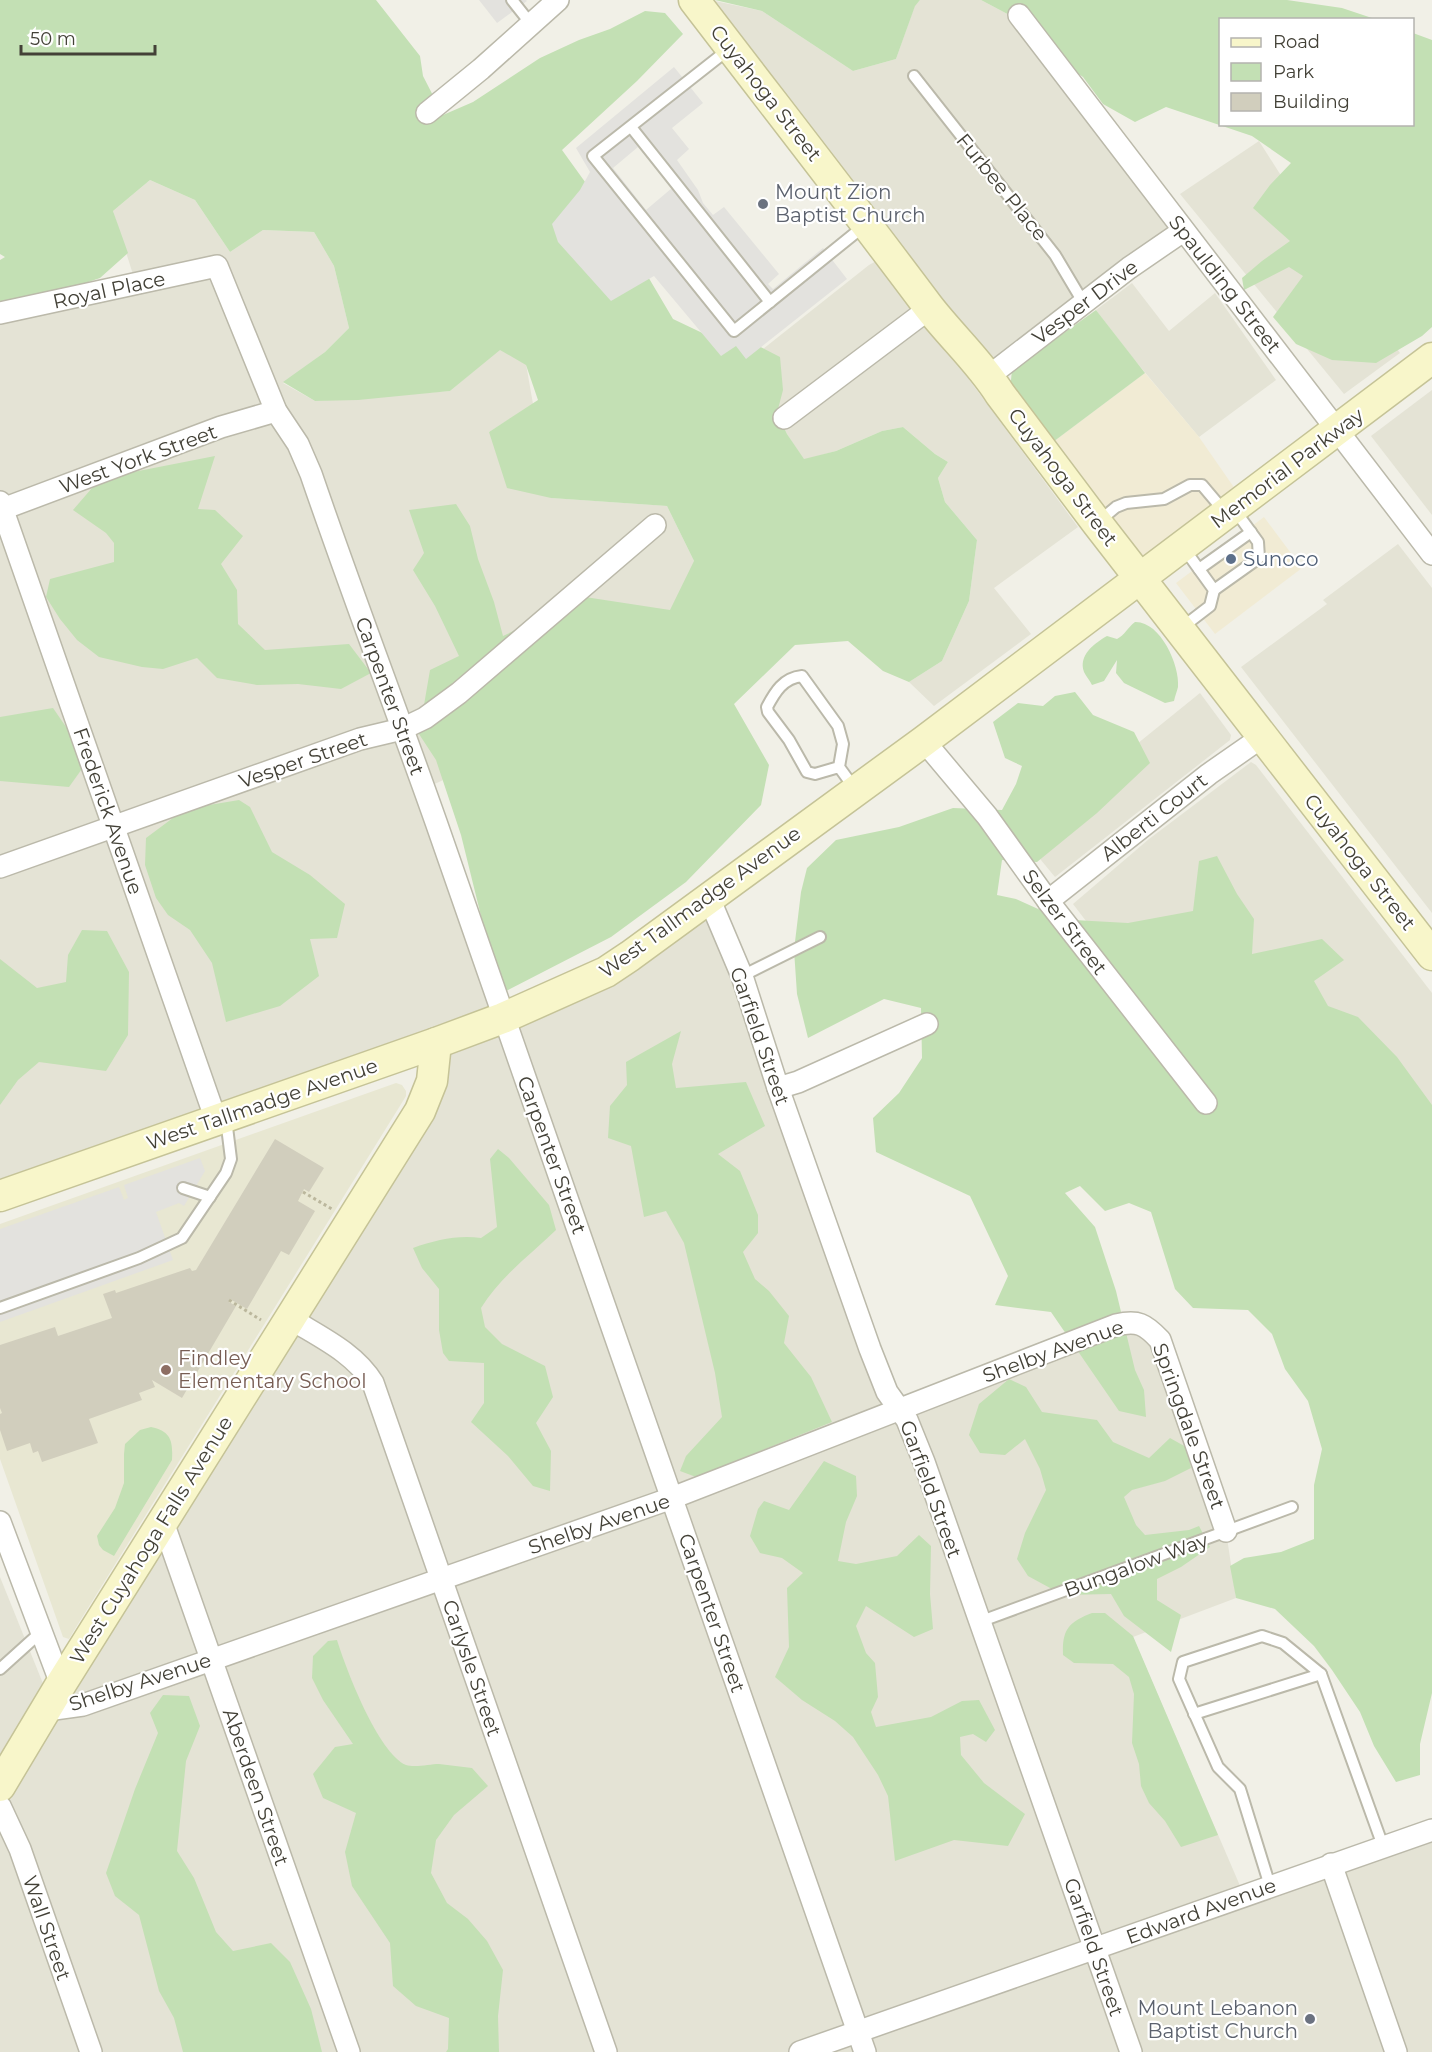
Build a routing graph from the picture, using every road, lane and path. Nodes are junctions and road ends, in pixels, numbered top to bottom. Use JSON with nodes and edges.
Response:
{"nodes":[{"id":1,"x":512,"y":0,"type":"edge"},
{"id":2,"x":558,"y":0,"type":"edge"},
{"id":3,"x":694,"y":0,"type":"edge"},
{"id":4,"x":1018,"y":15,"type":"dead end"},
{"id":5,"x":531,"y":24,"type":"junction"},
{"id":6,"x":731,"y":48,"type":"junction"},
{"id":7,"x":914,"y":76,"type":"dead end"},
{"id":8,"x":427,"y":113,"type":"dead end"},
{"id":9,"x":631,"y":127,"type":"junction"},
{"id":10,"x":867,"y":224,"type":"junction"},
{"id":11,"x":1183,"y":231,"type":"junction"},
{"id":12,"x":217,"y":266,"type":"joint"},
{"id":13,"x":770,"y":302,"type":"junction"},
{"id":14,"x":1083,"y":302,"type":"junction"},
{"id":15,"x":930,"y":308,"type":"junction"},
{"id":16,"x":0,"y":313,"type":"edge"},
{"id":17,"x":1432,"y":358,"type":"edge"},
{"id":18,"x":989,"y":376,"type":"junction"},
{"id":19,"x":276,"y":411,"type":"junction"},
{"id":20,"x":784,"y":418,"type":"dead end"},
{"id":21,"x":1336,"y":430,"type":"junction"},
{"id":22,"x":1,"y":507,"type":"edge"},
{"id":23,"x":1237,"y":519,"type":"junction"},
{"id":24,"x":1097,"y":523,"type":"junction"},
{"id":25,"x":655,"y":525,"type":"dead end"},
{"id":26,"x":1432,"y":554,"type":"edge"},
{"id":27,"x":1191,"y":558,"type":"junction"},
{"id":28,"x":1142,"y":578,"type":"junction"},
{"id":29,"x":1214,"y":590,"type":"junction"},
{"id":30,"x":1180,"y":629,"type":"junction"},
{"id":31,"x":402,"y":729,"type":"junction"},
{"id":32,"x":1262,"y":737,"type":"junction"},
{"id":33,"x":924,"y":741,"type":"junction"},
{"id":34,"x":847,"y":778,"type":"junction"},
{"id":35,"x":114,"y":826,"type":"junction"},
{"id":36,"x":0,"y":867,"type":"edge"},
{"id":37,"x":709,"y":898,"type":"junction"},
{"id":38,"x":1047,"y":901,"type":"junction"},
{"id":39,"x":820,"y":937,"type":"dead end"},
{"id":40,"x":1432,"y":955,"type":"edge"},
{"id":41,"x":742,"y":976,"type":"junction"},
{"id":42,"x":503,"y":1018,"type":"junction"},
{"id":43,"x":927,"y":1024,"type":"dead end"},
{"id":44,"x":436,"y":1043,"type":"junction"},
{"id":45,"x":778,"y":1088,"type":"junction"},
{"id":46,"x":1206,"y":1103,"type":"dead end"},
{"id":47,"x":221,"y":1118,"type":"junction"},
{"id":48,"x":183,"y":1188,"type":"dead end"},
{"id":49,"x":303,"y":1192,"type":"dead end"},
{"id":50,"x":0,"y":1196,"type":"edge"},
{"id":51,"x":210,"y":1197,"type":"junction"},
{"id":52,"x":332,"y":1209,"type":"dead end"},
{"id":53,"x":229,"y":1300,"type":"dead end"},
{"id":54,"x":0,"y":1308,"type":"edge"},
{"id":55,"x":261,"y":1319,"type":"dead end"},
{"id":56,"x":291,"y":1319,"type":"junction"},
{"id":57,"x":1145,"y":1325,"type":"joint"},
{"id":58,"x":900,"y":1408,"type":"junction"},
{"id":59,"x":672,"y":1498,"type":"junction"},
{"id":60,"x":1292,"y":1507,"type":"dead end"},
{"id":61,"x":0,"y":1522,"type":"edge"},
{"id":62,"x":163,"y":1522,"type":"junction"},
{"id":63,"x":1226,"y":1531,"type":"junction"},
{"id":64,"x":5,"y":1551,"type":"edge"},
{"id":65,"x":441,"y":1580,"type":"junction"},
{"id":66,"x":980,"y":1622,"type":"junction"},
{"id":67,"x":41,"y":1632,"type":"junction"},
{"id":68,"x":212,"y":1660,"type":"junction"},
{"id":69,"x":0,"y":1669,"type":"edge"},
{"id":70,"x":1321,"y":1674,"type":"junction"},
{"id":71,"x":54,"y":1697,"type":"junction"},
{"id":72,"x":1194,"y":1714,"type":"junction"},
{"id":73,"x":0,"y":1786,"type":"edge"},
{"id":74,"x":0,"y":1806,"type":"edge"},
{"id":75,"x":1432,"y":1830,"type":"edge"},
{"id":76,"x":1383,"y":1846,"type":"junction"},
{"id":77,"x":1331,"y":1864,"type":"junction"},
{"id":78,"x":1270,"y":1886,"type":"junction"},
{"id":79,"x":1096,"y":1948,"type":"junction"},
{"id":80,"x":862,"y":2042,"type":"edge"},
{"id":81,"x":91,"y":2052,"type":"edge"},
{"id":82,"x":349,"y":2052,"type":"edge"},
{"id":83,"x":606,"y":2052,"type":"edge"},
{"id":84,"x":800,"y":2052,"type":"edge"},
{"id":85,"x":1131,"y":2052,"type":"edge"},
{"id":86,"x":1396,"y":2052,"type":"edge"}],
"edges":[{"from":1,"to":5,"type":"lane"},
{"from":2,"to":5,"type":"street"},
{"from":3,"to":6,"type":"street","name":"Cuyahoga Street"},
{"from":4,"to":11,"type":"street","name":"Spaulding Street"},
{"from":5,"to":8,"type":"street"},
{"from":6,"to":9,"type":"lane"},
{"from":6,"to":10,"type":"street","name":"Cuyahoga Street"},
{"from":7,"to":14,"type":"lane","name":"Furbee Place"},
{"from":9,"to":13,"type":"lane"},
{"from":9,"to":13,"type":"lane"},
{"from":10,"to":13,"type":"lane"},
{"from":10,"to":15,"type":"street","name":"Cuyahoga Street"},
{"from":11,"to":14,"type":"street","name":"Vesper Drive"},
{"from":11,"to":21,"type":"street","name":"Spaulding Street"},
{"from":12,"to":16,"type":"street","name":"Royal Place"},
{"from":12,"to":19,"type":"street","name":"Carpenter Street"},
{"from":14,"to":18,"type":"street","name":"Vesper Drive"},
{"from":15,"to":18,"type":"street","name":"Cuyahoga Street"},
{"from":15,"to":20,"type":"street"},
{"from":17,"to":21,"type":"street","name":"Memorial Parkway"},
{"from":18,"to":24,"type":"street","name":"Cuyahoga Street"},
{"from":19,"to":22,"type":"street","name":"West York Street"},
{"from":19,"to":31,"type":"street","name":"Carpenter Street"},
{"from":21,"to":23,"type":"street","name":"Memorial Parkway"},
{"from":21,"to":26,"type":"street","name":"Spaulding Street"},
{"from":22,"to":35,"type":"street","name":"Frederick Avenue"},
{"from":23,"to":24,"type":"lane"},
{"from":23,"to":27,"type":"street","name":"Memorial Parkway"},
{"from":23,"to":29,"type":"lane"},
{"from":24,"to":28,"type":"street","name":"Cuyahoga Street"},
{"from":25,"to":31,"type":"street","name":"Vesper Street"},
{"from":27,"to":28,"type":"street","name":"Memorial Parkway"},
{"from":27,"to":29,"type":"lane"},
{"from":28,"to":30,"type":"street","name":"Cuyahoga Street"},
{"from":28,"to":33,"type":"street","name":"West Tallmadge Avenue"},
{"from":29,"to":30,"type":"lane"},
{"from":30,"to":32,"type":"street","name":"Cuyahoga Street"},
{"from":31,"to":35,"type":"street","name":"Vesper Street"},
{"from":31,"to":42,"type":"street","name":"Carpenter Street"},
{"from":32,"to":38,"type":"street","name":"Alberti Court"},
{"from":32,"to":40,"type":"street","name":"Cuyahoga Street"},
{"from":33,"to":34,"type":"street","name":"West Tallmadge Avenue"},
{"from":33,"to":38,"type":"street","name":"Selzer Street"},
{"from":34,"to":34,"type":"lane"},
{"from":34,"to":37,"type":"street","name":"West Tallmadge Avenue"},
{"from":35,"to":36,"type":"street","name":"Vesper Street"},
{"from":35,"to":47,"type":"street","name":"Frederick Avenue"},
{"from":37,"to":41,"type":"street","name":"Garfield Street"},
{"from":37,"to":42,"type":"street","name":"West Tallmadge Avenue"},
{"from":38,"to":46,"type":"street","name":"Selzer Street"},
{"from":39,"to":41,"type":"lane"},
{"from":41,"to":45,"type":"street","name":"Garfield Street"},
{"from":42,"to":44,"type":"street","name":"West Tallmadge Avenue"},
{"from":42,"to":59,"type":"street","name":"Carpenter Street"},
{"from":43,"to":45,"type":"street"},
{"from":44,"to":47,"type":"street","name":"West Tallmadge Avenue"},
{"from":44,"to":56,"type":"street","name":"West Cuyahoga Falls Avenue"},
{"from":45,"to":58,"type":"street","name":"Garfield Street"},
{"from":47,"to":50,"type":"street","name":"West Tallmadge Avenue"},
{"from":47,"to":51,"type":"lane"},
{"from":48,"to":51,"type":"lane"},
{"from":49,"to":52,"type":"path"},
{"from":51,"to":54,"type":"lane"},
{"from":53,"to":55,"type":"path"},
{"from":56,"to":62,"type":"street","name":"West Cuyahoga Falls Avenue"},
{"from":56,"to":65,"type":"street","name":"Carlysle Street"},
{"from":57,"to":58,"type":"street","name":"Shelby Avenue"},
{"from":57,"to":63,"type":"street","name":"Springdale Street"},
{"from":58,"to":59,"type":"street","name":"Shelby Avenue"},
{"from":58,"to":66,"type":"street","name":"Garfield Street"},
{"from":59,"to":65,"type":"street","name":"Shelby Avenue"},
{"from":59,"to":80,"type":"street","name":"Carpenter Street"},
{"from":60,"to":63,"type":"lane","name":"Bungalow Way"},
{"from":61,"to":64,"type":"street"},
{"from":62,"to":68,"type":"street","name":"Aberdeen Street"},
{"from":62,"to":71,"type":"street","name":"West Cuyahoga Falls Avenue"},
{"from":63,"to":66,"type":"lane","name":"Bungalow Way"},
{"from":64,"to":67,"type":"street"},
{"from":65,"to":68,"type":"street","name":"Shelby Avenue"},
{"from":65,"to":83,"type":"street","name":"Carlysle Street"},
{"from":66,"to":79,"type":"street","name":"Garfield Street"},
{"from":67,"to":69,"type":"lane"},
{"from":67,"to":71,"type":"street"},
{"from":68,"to":71,"type":"street","name":"Shelby Avenue"},
{"from":68,"to":82,"type":"street","name":"Aberdeen Street"},
{"from":70,"to":72,"type":"lane"},
{"from":70,"to":72,"type":"lane"},
{"from":70,"to":76,"type":"lane"},
{"from":71,"to":73,"type":"street","name":"West Cuyahoga Falls Avenue"},
{"from":72,"to":78,"type":"lane"},
{"from":74,"to":81,"type":"street","name":"Wall Street"},
{"from":75,"to":76,"type":"street","name":"Edward Avenue"},
{"from":76,"to":77,"type":"street","name":"Edward Avenue"},
{"from":77,"to":78,"type":"street","name":"Edward Avenue"},
{"from":77,"to":86,"type":"street"},
{"from":78,"to":79,"type":"street","name":"Edward Avenue"},
{"from":79,"to":80,"type":"street","name":"Edward Avenue"},
{"from":79,"to":85,"type":"street","name":"Garfield Street"},
{"from":80,"to":84,"type":"street","name":"Edward Avenue"}]}
